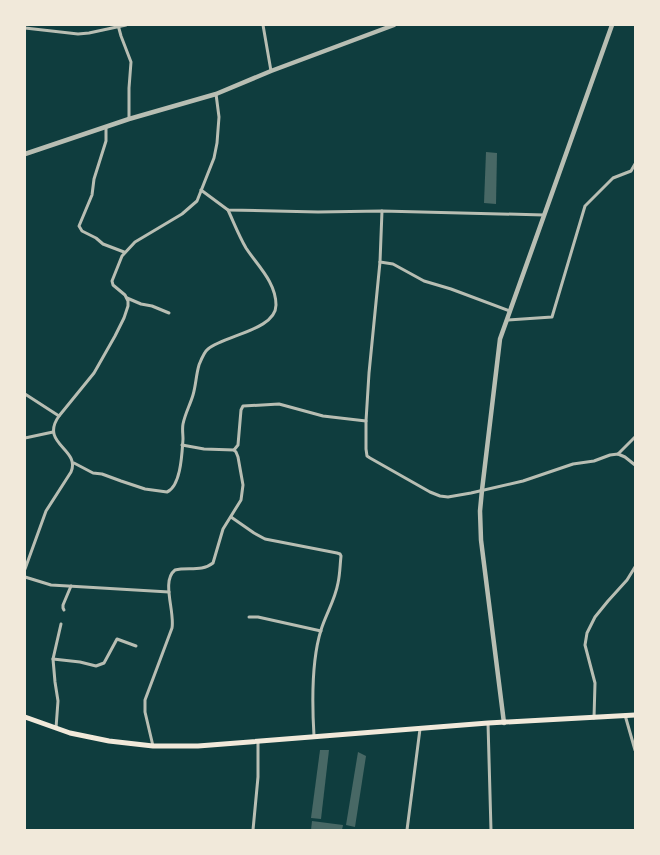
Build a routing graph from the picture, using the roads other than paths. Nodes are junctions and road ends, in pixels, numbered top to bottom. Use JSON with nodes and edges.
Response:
{"nodes":[{"id":1,"x":126,"y":25,"type":"edge"},
{"id":2,"x":264,"y":25,"type":"edge"},
{"id":3,"x":394,"y":25,"type":"edge"},
{"id":4,"x":612,"y":25,"type":"edge"},
{"id":5,"x":119,"y":26,"type":"edge"},
{"id":6,"x":25,"y":28,"type":"edge"},
{"id":7,"x":271,"y":71,"type":"junction"},
{"id":8,"x":216,"y":94,"type":"junction"},
{"id":9,"x":129,"y":119,"type":"junction"},
{"id":10,"x":106,"y":128,"type":"junction"},
{"id":11,"x":25,"y":154,"type":"edge"},
{"id":12,"x":635,"y":164,"type":"edge"},
{"id":13,"x":201,"y":190,"type":"junction"},
{"id":14,"x":228,"y":210,"type":"junction"},
{"id":15,"x":382,"y":211,"type":"junction"},
{"id":16,"x":544,"y":215,"type":"junction"},
{"id":17,"x":124,"y":252,"type":"junction"},
{"id":18,"x":380,"y":262,"type":"junction"},
{"id":19,"x":126,"y":298,"type":"junction"},
{"id":20,"x":510,"y":311,"type":"junction"},
{"id":21,"x":169,"y":313,"type":"dead end"},
{"id":22,"x":507,"y":320,"type":"junction"},
{"id":23,"x":25,"y":394,"type":"edge"},
{"id":24,"x":59,"y":416,"type":"junction"},
{"id":25,"x":366,"y":420,"type":"junction"},
{"id":26,"x":53,"y":432,"type":"junction"},
{"id":27,"x":635,"y":437,"type":"edge"},
{"id":28,"x":25,"y":438,"type":"edge"},
{"id":29,"x":182,"y":445,"type":"junction"},
{"id":30,"x":234,"y":450,"type":"junction"},
{"id":31,"x":618,"y":454,"type":"junction"},
{"id":32,"x":74,"y":463,"type":"junction"},
{"id":33,"x":635,"y":465,"type":"edge"},
{"id":34,"x":482,"y":490,"type":"junction"},
{"id":35,"x":231,"y":517,"type":"junction"},
{"id":36,"x":635,"y":567,"type":"edge"},
{"id":37,"x":25,"y":569,"type":"edge"},
{"id":38,"x":25,"y":577,"type":"edge"},
{"id":39,"x":71,"y":586,"type":"junction"},
{"id":40,"x":169,"y":592,"type":"junction"},
{"id":41,"x":64,"y":610,"type":"dead end"},
{"id":42,"x":249,"y":617,"type":"dead end"},
{"id":43,"x":61,"y":624,"type":"dead end"},
{"id":44,"x":321,"y":631,"type":"junction"},
{"id":45,"x":136,"y":646,"type":"dead end"},
{"id":46,"x":53,"y":659,"type":"junction"},
{"id":47,"x":625,"y":715,"type":"junction"},
{"id":48,"x":635,"y":715,"type":"edge"},
{"id":49,"x":25,"y":717,"type":"edge"},
{"id":50,"x":594,"y":718,"type":"junction"},
{"id":51,"x":488,"y":723,"type":"junction"},
{"id":52,"x":504,"y":723,"type":"junction"},
{"id":53,"x":56,"y":728,"type":"junction"},
{"id":54,"x":420,"y":729,"type":"junction"},
{"id":55,"x":314,"y":736,"type":"junction"},
{"id":56,"x":258,"y":741,"type":"junction"},
{"id":57,"x":153,"y":746,"type":"junction"},
{"id":58,"x":635,"y":750,"type":"edge"},
{"id":59,"x":253,"y":830,"type":"edge"},
{"id":60,"x":407,"y":830,"type":"edge"},
{"id":61,"x":491,"y":830,"type":"edge"}],
"edges":[{"from":1,"to":5,"type":"street"},
{"from":2,"to":7,"type":"street"},
{"from":3,"to":7,"type":"street"},
{"from":4,"to":16,"type":"street"},
{"from":5,"to":6,"type":"street"},
{"from":5,"to":9,"type":"street"},
{"from":7,"to":8,"type":"street"},
{"from":8,"to":9,"type":"street"},
{"from":8,"to":13,"type":"street"},
{"from":9,"to":10,"type":"street"},
{"from":10,"to":11,"type":"street"},
{"from":10,"to":17,"type":"street"},
{"from":12,"to":22,"type":"street"},
{"from":13,"to":14,"type":"street"},
{"from":13,"to":17,"type":"street"},
{"from":14,"to":15,"type":"street"},
{"from":14,"to":29,"type":"street"},
{"from":15,"to":16,"type":"street"},
{"from":15,"to":18,"type":"street"},
{"from":16,"to":20,"type":"street"},
{"from":17,"to":19,"type":"street"},
{"from":18,"to":20,"type":"street"},
{"from":18,"to":25,"type":"street"},
{"from":19,"to":21,"type":"street"},
{"from":19,"to":24,"type":"street"},
{"from":20,"to":22,"type":"street"},
{"from":22,"to":34,"type":"street"},
{"from":23,"to":24,"type":"street"},
{"from":24,"to":26,"type":"street"},
{"from":25,"to":30,"type":"street"},
{"from":25,"to":34,"type":"street"},
{"from":26,"to":28,"type":"street"},
{"from":26,"to":32,"type":"street"},
{"from":27,"to":31,"type":"street"},
{"from":29,"to":30,"type":"street"},
{"from":29,"to":32,"type":"street"},
{"from":30,"to":35,"type":"street"},
{"from":31,"to":33,"type":"street"},
{"from":31,"to":34,"type":"street"},
{"from":32,"to":37,"type":"street"},
{"from":34,"to":52,"type":"street"},
{"from":35,"to":40,"type":"street"},
{"from":35,"to":44,"type":"street"},
{"from":36,"to":50,"type":"street"},
{"from":38,"to":39,"type":"street"},
{"from":39,"to":40,"type":"street"},
{"from":39,"to":41,"type":"street"},
{"from":40,"to":57,"type":"street"},
{"from":42,"to":44,"type":"street"},
{"from":43,"to":46,"type":"street"},
{"from":44,"to":55,"type":"street"},
{"from":45,"to":46,"type":"street"},
{"from":46,"to":53,"type":"street"},
{"from":47,"to":48,"type":"main road"},
{"from":47,"to":50,"type":"main road"},
{"from":47,"to":58,"type":"street"},
{"from":49,"to":53,"type":"main road"},
{"from":50,"to":52,"type":"main road"},
{"from":51,"to":52,"type":"main road"},
{"from":51,"to":54,"type":"main road"},
{"from":51,"to":61,"type":"street"},
{"from":53,"to":57,"type":"main road"},
{"from":54,"to":55,"type":"main road"},
{"from":54,"to":60,"type":"street"},
{"from":55,"to":56,"type":"main road"},
{"from":56,"to":57,"type":"main road"},
{"from":56,"to":59,"type":"street"}]}
